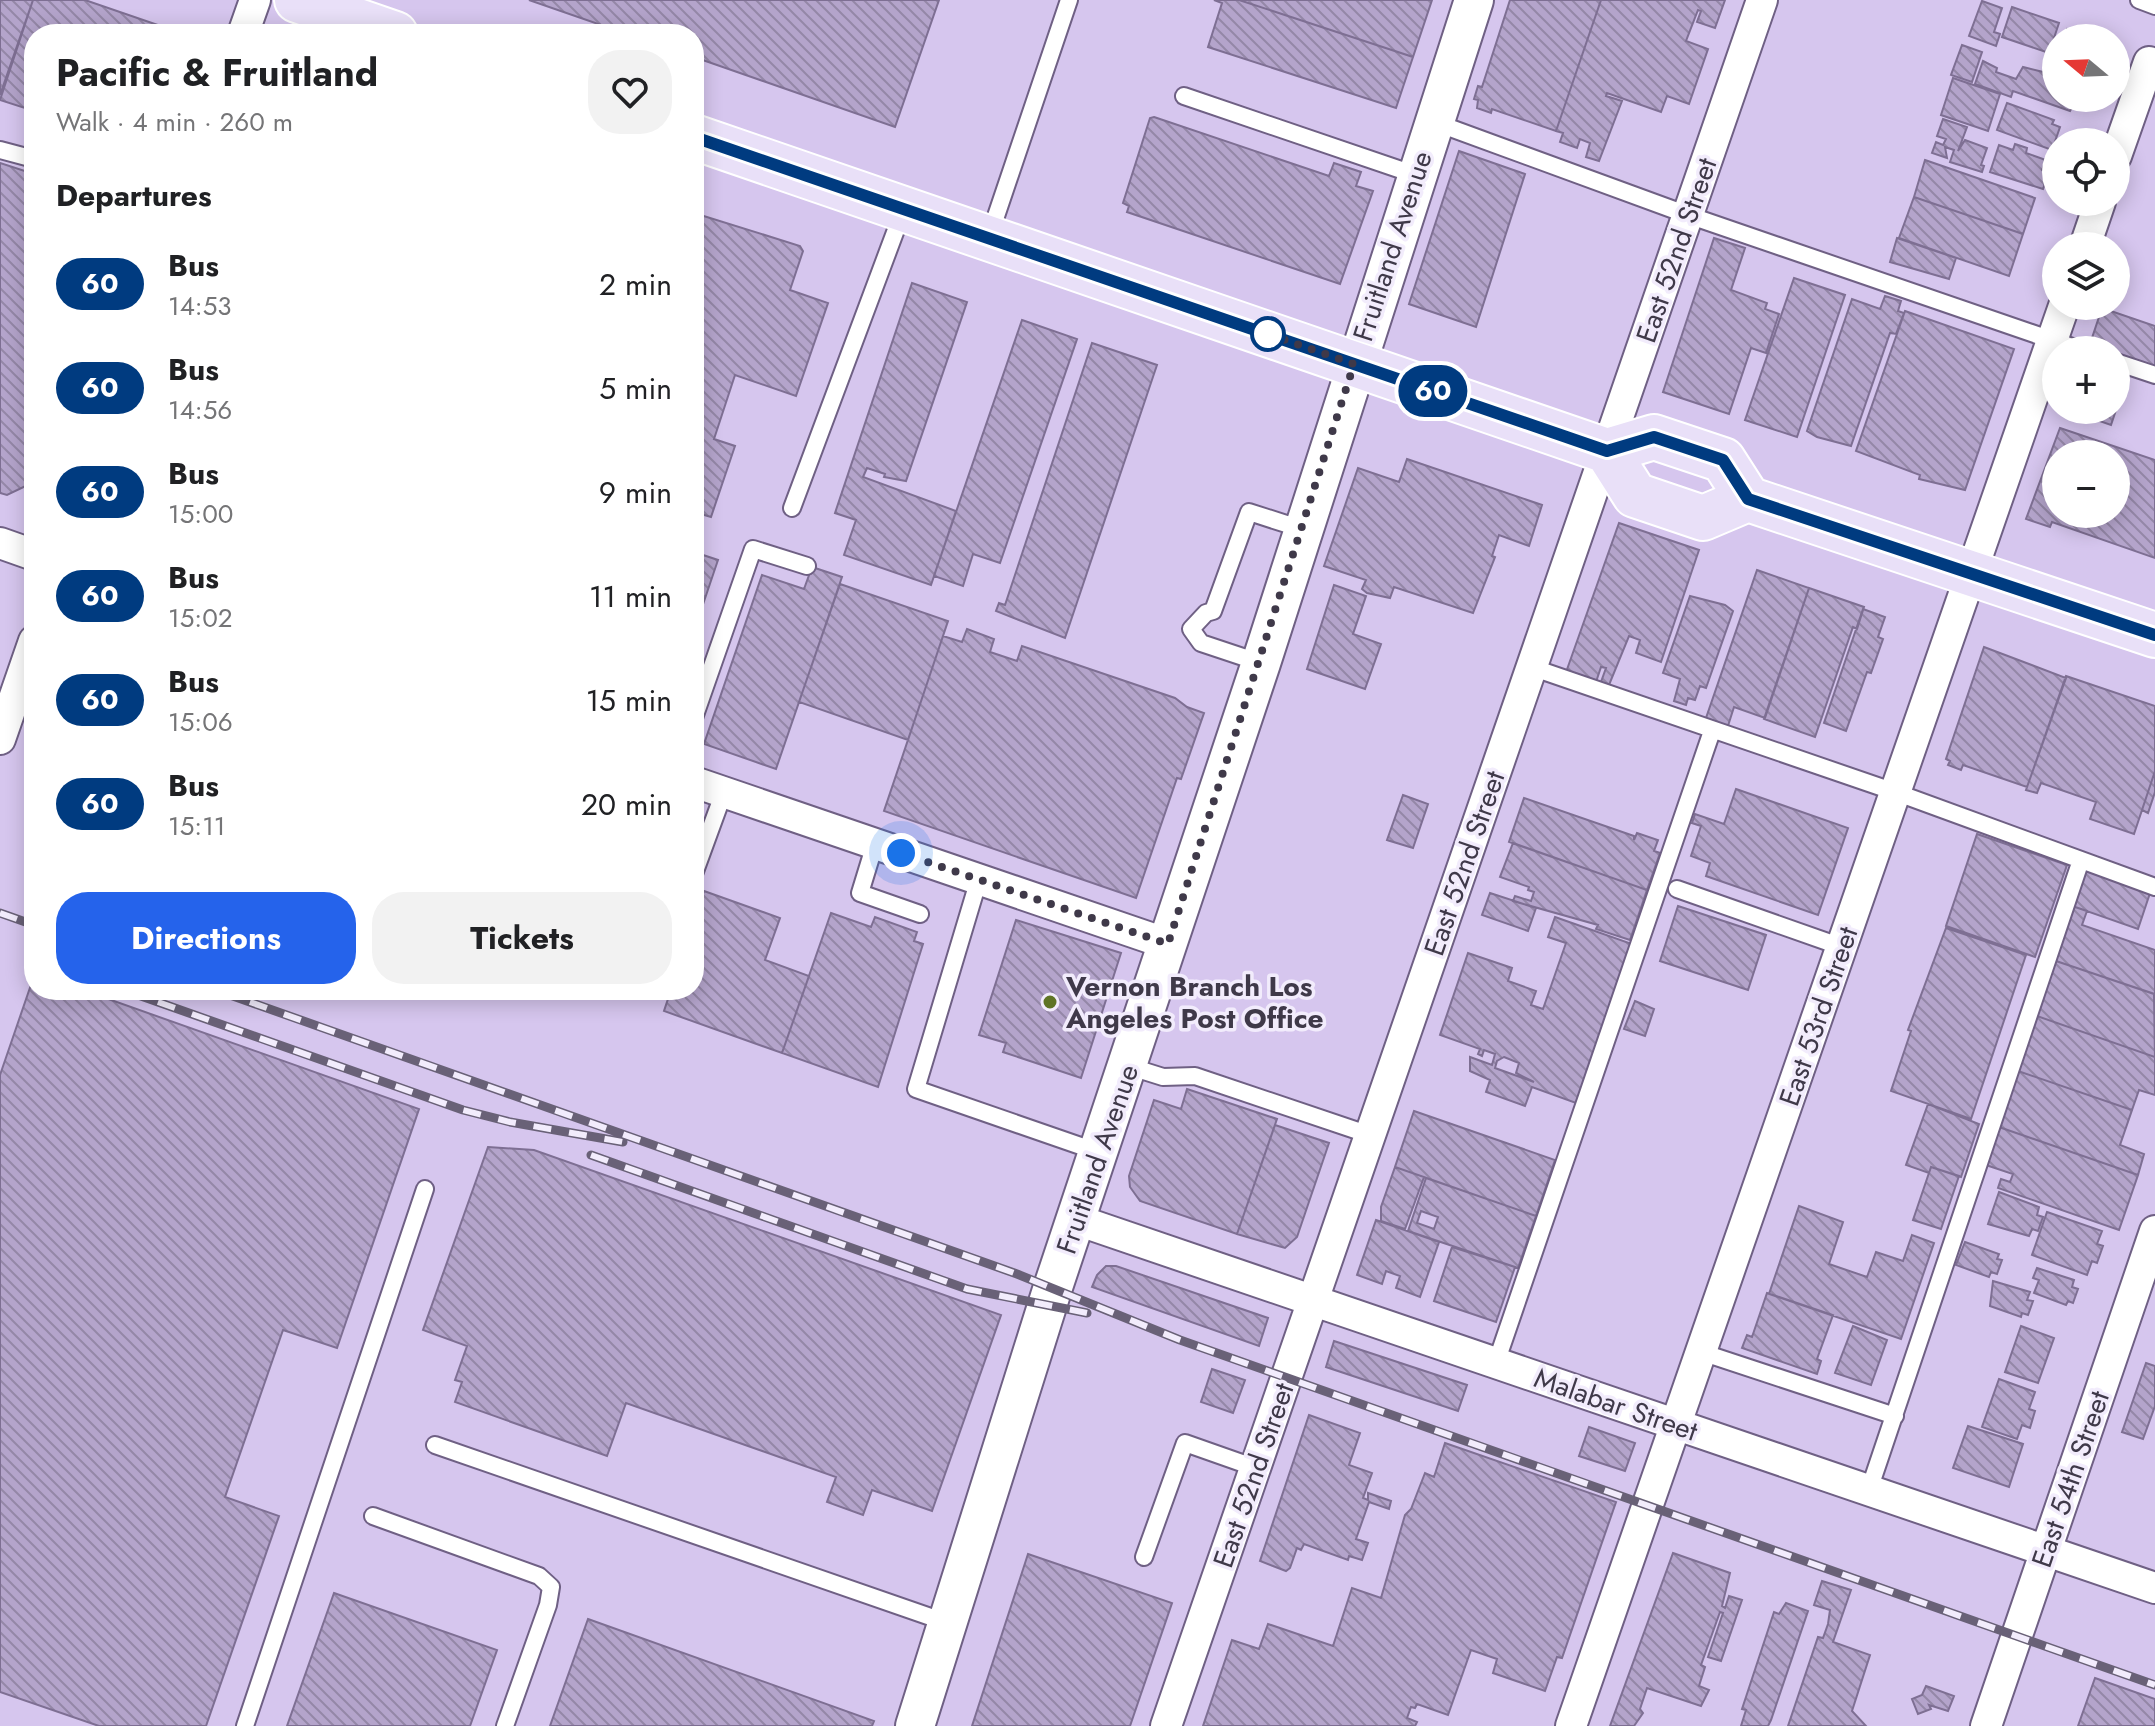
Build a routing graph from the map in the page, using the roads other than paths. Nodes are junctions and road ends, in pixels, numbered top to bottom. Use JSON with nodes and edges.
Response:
{"nodes":[{"id":1,"x":255,"y":0,"type":"edge"},
{"id":2,"x":297,"y":0,"type":"edge"},
{"id":3,"x":1069,"y":0,"type":"edge"},
{"id":4,"x":1474,"y":0,"type":"edge"},
{"id":5,"x":1762,"y":0,"type":"edge"},
{"id":6,"x":2139,"y":0,"type":"edge"},
{"id":7,"x":2155,"y":6,"type":"edge"},
{"id":8,"x":247,"y":24,"type":"edge"},
{"id":9,"x":366,"y":24,"type":"edge"},
{"id":10,"x":2149,"y":62,"type":"dead end"},
{"id":11,"x":1184,"y":96,"type":"dead end"},
{"id":12,"x":1432,"y":121,"type":"junction"},
{"id":13,"x":2126,"y":128,"type":"edge"},
{"id":14,"x":704,"y":140,"type":"edge"},
{"id":15,"x":0,"y":150,"type":"edge"},
{"id":16,"x":24,"y":156,"type":"edge"},
{"id":17,"x":1416,"y":175,"type":"junction"},
{"id":18,"x":904,"y":209,"type":"junction"},
{"id":19,"x":1688,"y":215,"type":"junction"},
{"id":20,"x":989,"y":238,"type":"junction"},
{"id":21,"x":2042,"y":337,"type":"edge"},
{"id":22,"x":1354,"y":364,"type":"junction"},
{"id":23,"x":2130,"y":367,"type":"edge"},
{"id":24,"x":2042,"y":369,"type":"edge"},
{"id":25,"x":2155,"y":375,"type":"edge"},
{"id":26,"x":1607,"y":451,"type":"junction"},
{"id":27,"x":1748,"y":499,"type":"junction"},
{"id":28,"x":792,"y":508,"type":"dead end"},
{"id":29,"x":1302,"y":529,"type":"junction"},
{"id":30,"x":0,"y":543,"type":"edge"},
{"id":31,"x":24,"y":551,"type":"edge"},
{"id":32,"x":807,"y":566,"type":"dead end"},
{"id":33,"x":1972,"y":572,"type":"junction"},
{"id":34,"x":2155,"y":635,"type":"edge"},
{"id":35,"x":1261,"y":663,"type":"junction"},
{"id":36,"x":1531,"y":667,"type":"junction"},
{"id":37,"x":24,"y":670,"type":"edge"},
{"id":38,"x":704,"y":689,"type":"edge"},
{"id":39,"x":1712,"y":731,"type":"junction"},
{"id":40,"x":0,"y":739,"type":"edge"},
{"id":41,"x":704,"y":785,"type":"edge"},
{"id":42,"x":724,"y":792,"type":"junction"},
{"id":43,"x":1895,"y":792,"type":"junction"},
{"id":44,"x":875,"y":844,"type":"junction"},
{"id":45,"x":704,"y":847,"type":"edge"},
{"id":46,"x":2081,"y":860,"type":"junction"},
{"id":47,"x":979,"y":879,"type":"junction"},
{"id":48,"x":2155,"y":887,"type":"edge"},
{"id":49,"x":1677,"y":889,"type":"dead end"},
{"id":50,"x":920,"y":914,"type":"dead end"},
{"id":51,"x":1168,"y":944,"type":"junction"},
{"id":52,"x":1842,"y":947,"type":"junction"},
{"id":53,"x":1128,"y":1066,"type":"junction"},
{"id":54,"x":1370,"y":1135,"type":"junction"},
{"id":55,"x":1099,"y":1152,"type":"junction"},
{"id":56,"x":425,"y":1189,"type":"dead end"},
{"id":57,"x":1077,"y":1220,"type":"junction"},
{"id":58,"x":2155,"y":1231,"type":"edge"},
{"id":59,"x":1313,"y":1301,"type":"junction"},
{"id":60,"x":1701,"y":1352,"type":"junction"},
{"id":61,"x":1496,"y":1363,"type":"junction"},
{"id":62,"x":1895,"y":1416,"type":"junction"},
{"id":63,"x":1676,"y":1425,"type":"junction"},
{"id":64,"x":435,"y":1445,"type":"dead end"},
{"id":65,"x":1256,"y":1468,"type":"junction"},
{"id":66,"x":1869,"y":1490,"type":"junction"},
{"id":67,"x":373,"y":1516,"type":"dead end"},
{"id":68,"x":2046,"y":1551,"type":"junction"},
{"id":69,"x":1144,"y":1557,"type":"dead end"},
{"id":70,"x":2155,"y":1588,"type":"edge"},
{"id":71,"x":948,"y":1623,"type":"junction"},
{"id":72,"x":245,"y":1726,"type":"edge"},
{"id":73,"x":505,"y":1726,"type":"edge"},
{"id":74,"x":915,"y":1726,"type":"edge"},
{"id":75,"x":1166,"y":1726,"type":"edge"},
{"id":76,"x":1571,"y":1726,"type":"edge"},
{"id":77,"x":1986,"y":1726,"type":"edge"}],
"edges":[{"from":1,"to":8,"type":"street"},
{"from":2,"to":9,"type":"main road"},
{"from":3,"to":20,"type":"lane"},
{"from":4,"to":12,"type":"street","name":"Fruitland Avenue"},
{"from":5,"to":19,"type":"street","name":"East 52nd Street"},
{"from":6,"to":7,"type":"lane"},
{"from":10,"to":13,"type":"street"},
{"from":11,"to":17,"type":"lane"},
{"from":12,"to":17,"type":"street","name":"Fruitland Avenue"},
{"from":12,"to":19,"type":"lane"},
{"from":14,"to":18,"type":"main road"},
{"from":15,"to":16,"type":"lane"},
{"from":17,"to":22,"type":"street","name":"Fruitland Avenue"},
{"from":18,"to":20,"type":"main road"},
{"from":18,"to":28,"type":"lane"},
{"from":19,"to":21,"type":"lane"},
{"from":19,"to":26,"type":"street","name":"East 52nd Street"},
{"from":20,"to":22,"type":"main road"},
{"from":22,"to":26,"type":"main road"},
{"from":22,"to":29,"type":"street","name":"Fruitland Avenue"},
{"from":23,"to":25,"type":"lane"},
{"from":24,"to":33,"type":"street","name":"East 53rd Street"},
{"from":26,"to":27,"type":"main road"},
{"from":26,"to":27,"type":"main road"},
{"from":26,"to":36,"type":"street","name":"East 52nd Street"},
{"from":27,"to":33,"type":"main road"},
{"from":29,"to":35,"type":"street","name":"Fruitland Avenue"},
{"from":29,"to":35,"type":"lane"},
{"from":30,"to":31,"type":"street"},
{"from":32,"to":38,"type":"lane"},
{"from":33,"to":34,"type":"main road"},
{"from":33,"to":43,"type":"street","name":"East 53rd Street"},
{"from":35,"to":51,"type":"street","name":"Fruitland Avenue"},
{"from":36,"to":39,"type":"lane"},
{"from":36,"to":54,"type":"street","name":"East 52nd Street"},
{"from":37,"to":40,"type":"street"},
{"from":39,"to":43,"type":"lane"},
{"from":39,"to":61,"type":"lane"},
{"from":41,"to":42,"type":"street"},
{"from":42,"to":44,"type":"street"},
{"from":42,"to":45,"type":"lane"},
{"from":43,"to":46,"type":"lane"},
{"from":43,"to":52,"type":"street","name":"East 53rd Street"},
{"from":44,"to":47,"type":"street"},
{"from":44,"to":50,"type":"lane"},
{"from":46,"to":48,"type":"lane"},
{"from":46,"to":62,"type":"lane"},
{"from":47,"to":51,"type":"street"},
{"from":47,"to":55,"type":"lane"},
{"from":49,"to":52,"type":"lane"},
{"from":51,"to":53,"type":"street","name":"Fruitland Avenue"},
{"from":52,"to":60,"type":"street","name":"East 53rd Street"},
{"from":53,"to":54,"type":"lane"},
{"from":53,"to":55,"type":"street","name":"Fruitland Avenue"},
{"from":54,"to":59,"type":"street","name":"East 52nd Street"},
{"from":55,"to":57,"type":"street","name":"Fruitland Avenue"},
{"from":56,"to":72,"type":"lane"},
{"from":57,"to":59,"type":"street","name":"Malabar Street"},
{"from":57,"to":71,"type":"street","name":"Fruitland Avenue"},
{"from":58,"to":68,"type":"street","name":"East 54th Street"},
{"from":59,"to":61,"type":"street","name":"Malabar Street"},
{"from":59,"to":65,"type":"street","name":"East 52nd Street"},
{"from":60,"to":62,"type":"lane"},
{"from":60,"to":63,"type":"street","name":"East 53rd Street"},
{"from":61,"to":63,"type":"street","name":"Malabar Street"},
{"from":62,"to":66,"type":"lane"},
{"from":63,"to":66,"type":"street","name":"Malabar Street"},
{"from":63,"to":76,"type":"street","name":"East 53rd Street"},
{"from":64,"to":71,"type":"lane"},
{"from":65,"to":69,"type":"lane"},
{"from":65,"to":75,"type":"street","name":"East 52nd Street"},
{"from":66,"to":68,"type":"street","name":"Malabar Street"},
{"from":67,"to":73,"type":"lane"},
{"from":68,"to":70,"type":"street","name":"Malabar Street"},
{"from":68,"to":77,"type":"street","name":"East 54th Street"},
{"from":71,"to":74,"type":"street","name":"Fruitland Avenue"}]}
